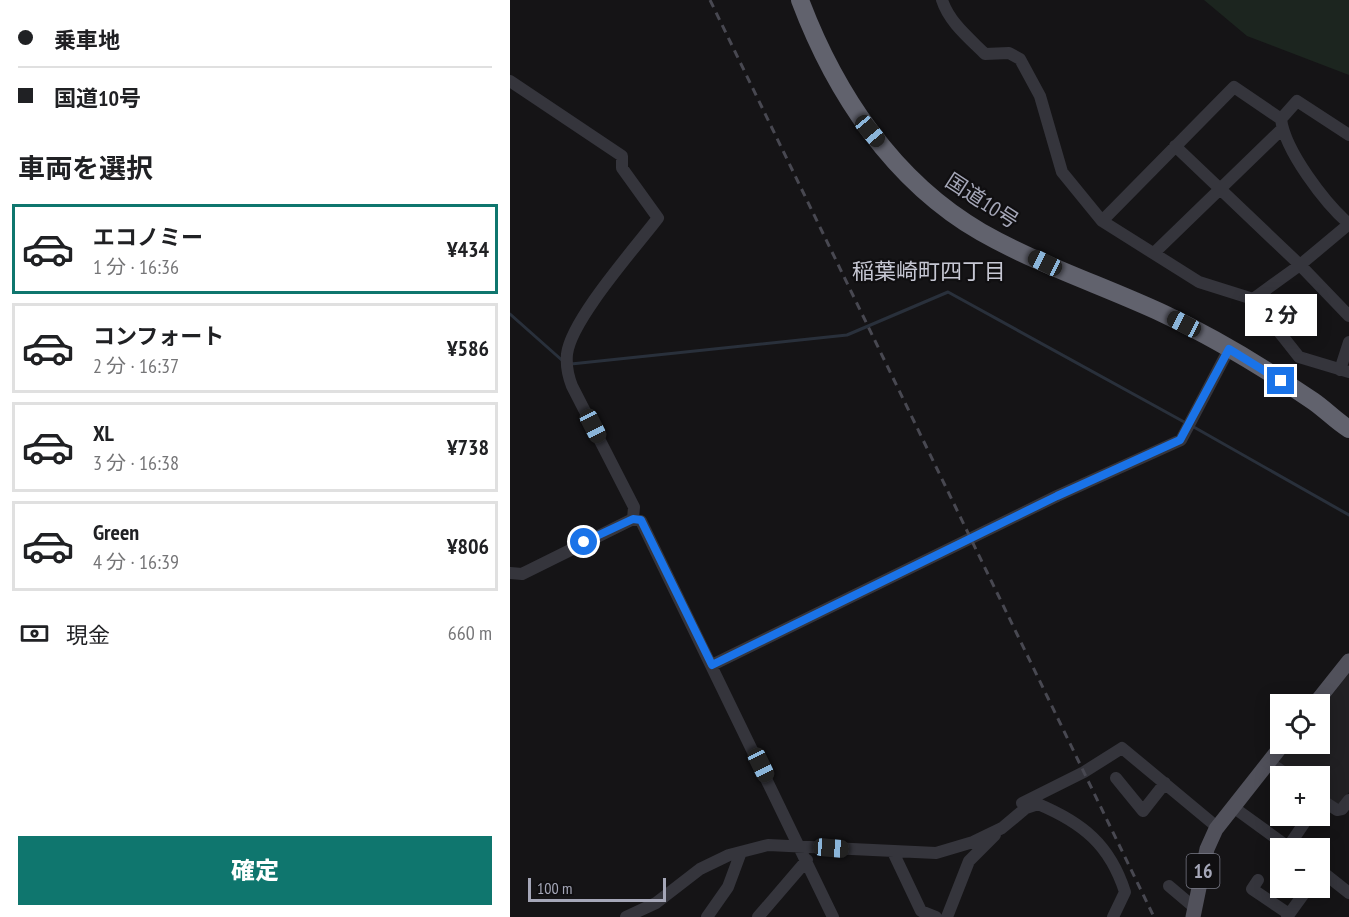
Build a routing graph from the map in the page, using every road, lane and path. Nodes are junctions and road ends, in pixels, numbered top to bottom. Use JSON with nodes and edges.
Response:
{"nodes":[{"id":1,"x":800,"y":0,"type":"edge"},
{"id":2,"x":942,"y":0,"type":"edge"},
{"id":3,"x":510,"y":81,"type":"edge"},
{"id":4,"x":1282,"y":124,"type":"junction"},
{"id":5,"x":1349,"y":135,"type":"edge"},
{"id":6,"x":1175,"y":146,"type":"junction"},
{"id":7,"x":1220,"y":189,"type":"junction"},
{"id":8,"x":1102,"y":221,"type":"junction"},
{"id":9,"x":1349,"y":224,"type":"edge"},
{"id":10,"x":1155,"y":252,"type":"junction"},
{"id":11,"x":1300,"y":265,"type":"junction"},
{"id":12,"x":1253,"y":299,"type":"junction"},
{"id":13,"x":1349,"y":316,"type":"edge"},
{"id":14,"x":1349,"y":342,"type":"edge"},
{"id":15,"x":1229,"y":349,"type":"junction"},
{"id":16,"x":1345,"y":371,"type":"edge"},
{"id":17,"x":1315,"y":402,"type":"junction"},
{"id":18,"x":1349,"y":416,"type":"edge"},
{"id":19,"x":1349,"y":429,"type":"edge"},
{"id":20,"x":633,"y":519,"type":"junction"},
{"id":21,"x":510,"y":573,"type":"edge"},
{"id":22,"x":1348,"y":664,"type":"edge"},
{"id":23,"x":712,"y":665,"type":"junction"},
{"id":24,"x":1323,"y":694,"type":"edge"},
{"id":25,"x":1275,"y":754,"type":"edge"},
{"id":26,"x":1269,"y":762,"type":"junction"},
{"id":27,"x":1275,"y":766,"type":"edge"},
{"id":28,"x":1116,"y":778,"type":"dead end"},
{"id":29,"x":1164,"y":783,"type":"junction"},
{"id":30,"x":1349,"y":800,"type":"edge"},
{"id":31,"x":1330,"y":806,"type":"edge"},
{"id":32,"x":1233,"y":807,"type":"junction"},
{"id":33,"x":1217,"y":827,"type":"junction"},
{"id":34,"x":1002,"y":828,"type":"junction"},
{"id":35,"x":982,"y":837,"type":"junction"},
{"id":36,"x":1275,"y":838,"type":"edge"},
{"id":37,"x":801,"y":845,"type":"junction"},
{"id":38,"x":741,"y":852,"type":"junction"},
{"id":39,"x":893,"y":852,"type":"junction"},
{"id":40,"x":807,"y":860,"type":"junction"},
{"id":41,"x":1330,"y":878,"type":"edge"},
{"id":42,"x":1258,"y":880,"type":"dead end"},
{"id":43,"x":1169,"y":886,"type":"dead end"},
{"id":44,"x":1349,"y":893,"type":"edge"},
{"id":45,"x":1301,"y":898,"type":"edge"},
{"id":46,"x":646,"y":913,"type":"edge"},
{"id":47,"x":1194,"y":913,"type":"edge"},
{"id":48,"x":1288,"y":916,"type":"edge"},
{"id":49,"x":626,"y":917,"type":"edge"},
{"id":50,"x":707,"y":917,"type":"edge"},
{"id":51,"x":758,"y":917,"type":"edge"},
{"id":52,"x":833,"y":917,"type":"edge"},
{"id":53,"x":936,"y":917,"type":"edge"},
{"id":54,"x":947,"y":917,"type":"edge"},
{"id":55,"x":1113,"y":917,"type":"edge"}],
"edges":[{"from":1,"to":15,"type":"highway","name":"国道10号"},
{"from":2,"to":8,"type":"street"},
{"from":3,"to":20,"type":"street"},
{"from":4,"to":5,"type":"street"},
{"from":4,"to":6,"type":"street"},
{"from":4,"to":7,"type":"street"},
{"from":4,"to":9,"type":"street"},
{"from":6,"to":7,"type":"street"},
{"from":6,"to":8,"type":"street"},
{"from":7,"to":10,"type":"street"},
{"from":7,"to":11,"type":"street"},
{"from":8,"to":10,"type":"street"},
{"from":9,"to":11,"type":"street"},
{"from":10,"to":12,"type":"street"},
{"from":11,"to":12,"type":"street"},
{"from":11,"to":13,"type":"street"},
{"from":12,"to":16,"type":"street"},
{"from":14,"to":16,"type":"street"},
{"from":15,"to":17,"type":"highway","name":"国道10号"},
{"from":15,"to":23,"type":"street"},
{"from":17,"to":18,"type":"highway","name":"国道10号"},
{"from":17,"to":19,"type":"highway","name":"国道10号"},
{"from":20,"to":21,"type":"street"},
{"from":20,"to":23,"type":"street"},
{"from":22,"to":24,"type":"main road"},
{"from":23,"to":37,"type":"street"},
{"from":25,"to":26,"type":"main road","number":"16"},
{"from":26,"to":27,"type":"street"},
{"from":26,"to":32,"type":"main road","number":"16"},
{"from":28,"to":29,"type":"street"},
{"from":29,"to":33,"type":"street"},
{"from":29,"to":35,"type":"street"},
{"from":30,"to":31,"type":"street"},
{"from":32,"to":33,"type":"main road","number":"16"},
{"from":32,"to":36,"type":"street"},
{"from":33,"to":47,"type":"main road","number":"16"},
{"from":34,"to":35,"type":"street"},
{"from":34,"to":54,"type":"street"},
{"from":34,"to":55,"type":"street"},
{"from":35,"to":39,"type":"street"},
{"from":37,"to":38,"type":"street"},
{"from":37,"to":39,"type":"street"},
{"from":37,"to":40,"type":"street"},
{"from":38,"to":46,"type":"street"},
{"from":38,"to":50,"type":"street"},
{"from":39,"to":53,"type":"street"},
{"from":40,"to":51,"type":"street"},
{"from":40,"to":52,"type":"street"},
{"from":41,"to":44,"type":"street"},
{"from":42,"to":48,"type":"street"},
{"from":43,"to":47,"type":"street"},
{"from":45,"to":48,"type":"street"},
{"from":46,"to":49,"type":"street"}]}
